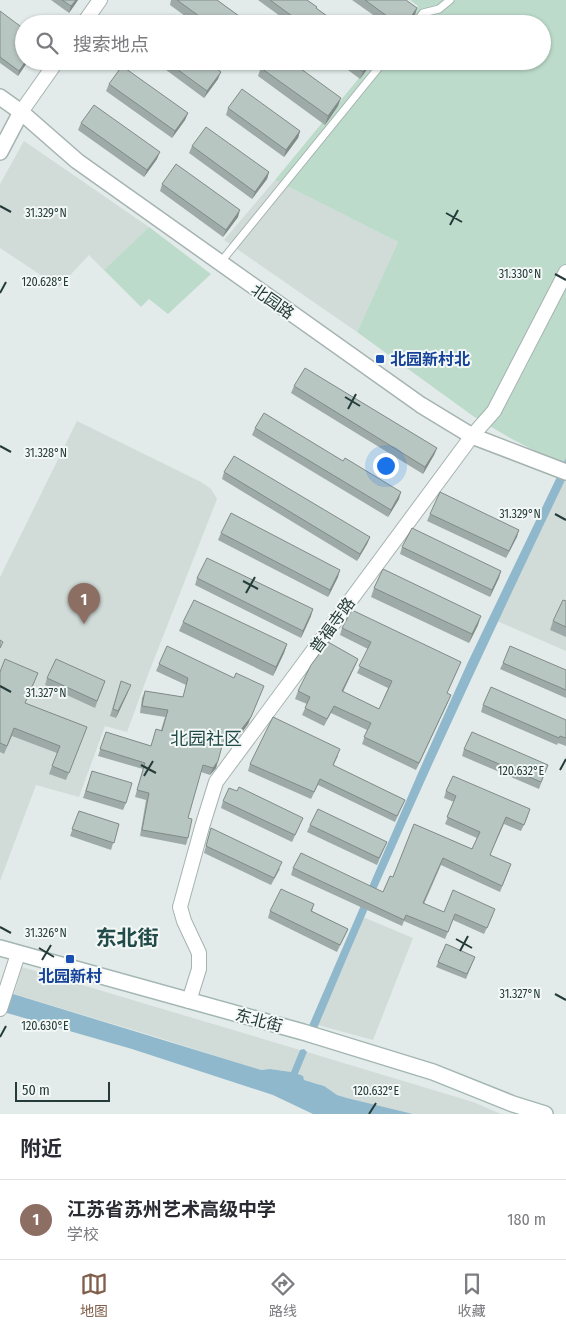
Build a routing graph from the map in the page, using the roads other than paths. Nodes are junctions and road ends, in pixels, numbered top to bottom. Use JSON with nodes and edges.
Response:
{"nodes":[{"id":1,"x":100,"y":0,"type":"edge"},
{"id":2,"x":450,"y":0,"type":"edge"},
{"id":3,"x":90,"y":15,"type":"edge"},
{"id":4,"x":422,"y":15,"type":"edge"},
{"id":5,"x":51,"y":70,"type":"edge"},
{"id":6,"x":377,"y":70,"type":"edge"},
{"id":7,"x":0,"y":98,"type":"edge"},
{"id":8,"x":21,"y":112,"type":"junction"},
{"id":9,"x":0,"y":152,"type":"edge"},
{"id":10,"x":220,"y":263,"type":"junction"},
{"id":11,"x":566,"y":272,"type":"edge"},
{"id":12,"x":472,"y":436,"type":"junction"},
{"id":13,"x":562,"y":470,"type":"edge"},
{"id":14,"x":0,"y":948,"type":"edge"},
{"id":15,"x":18,"y":954,"type":"junction"},
{"id":16,"x":188,"y":1001,"type":"junction"},
{"id":17,"x":0,"y":1009,"type":"edge"},
{"id":18,"x":512,"y":1109,"type":"edge"},
{"id":19,"x":533,"y":1114,"type":"edge"},
{"id":20,"x":545,"y":1114,"type":"edge"}],
"edges":[{"from":1,"to":3,"type":"street"},
{"from":2,"to":4,"type":"lane"},
{"from":5,"to":8,"type":"street"},
{"from":6,"to":10,"type":"lane"},
{"from":7,"to":8,"type":"street","name":"北园路"},
{"from":8,"to":9,"type":"street"},
{"from":8,"to":10,"type":"street","name":"北园路"},
{"from":10,"to":12,"type":"street","name":"北园路"},
{"from":11,"to":12,"type":"street","name":"普福寺路"},
{"from":12,"to":13,"type":"street","name":"北园路"},
{"from":12,"to":16,"type":"street","name":"普福寺路"},
{"from":14,"to":15,"type":"street","name":"东北街"},
{"from":15,"to":16,"type":"street","name":"东北街"},
{"from":15,"to":17,"type":"street"},
{"from":16,"to":18,"type":"street","name":"东北街"},
{"from":18,"to":19,"type":"street","name":"东北街"},
{"from":18,"to":20,"type":"street","name":"东北街"}]}
